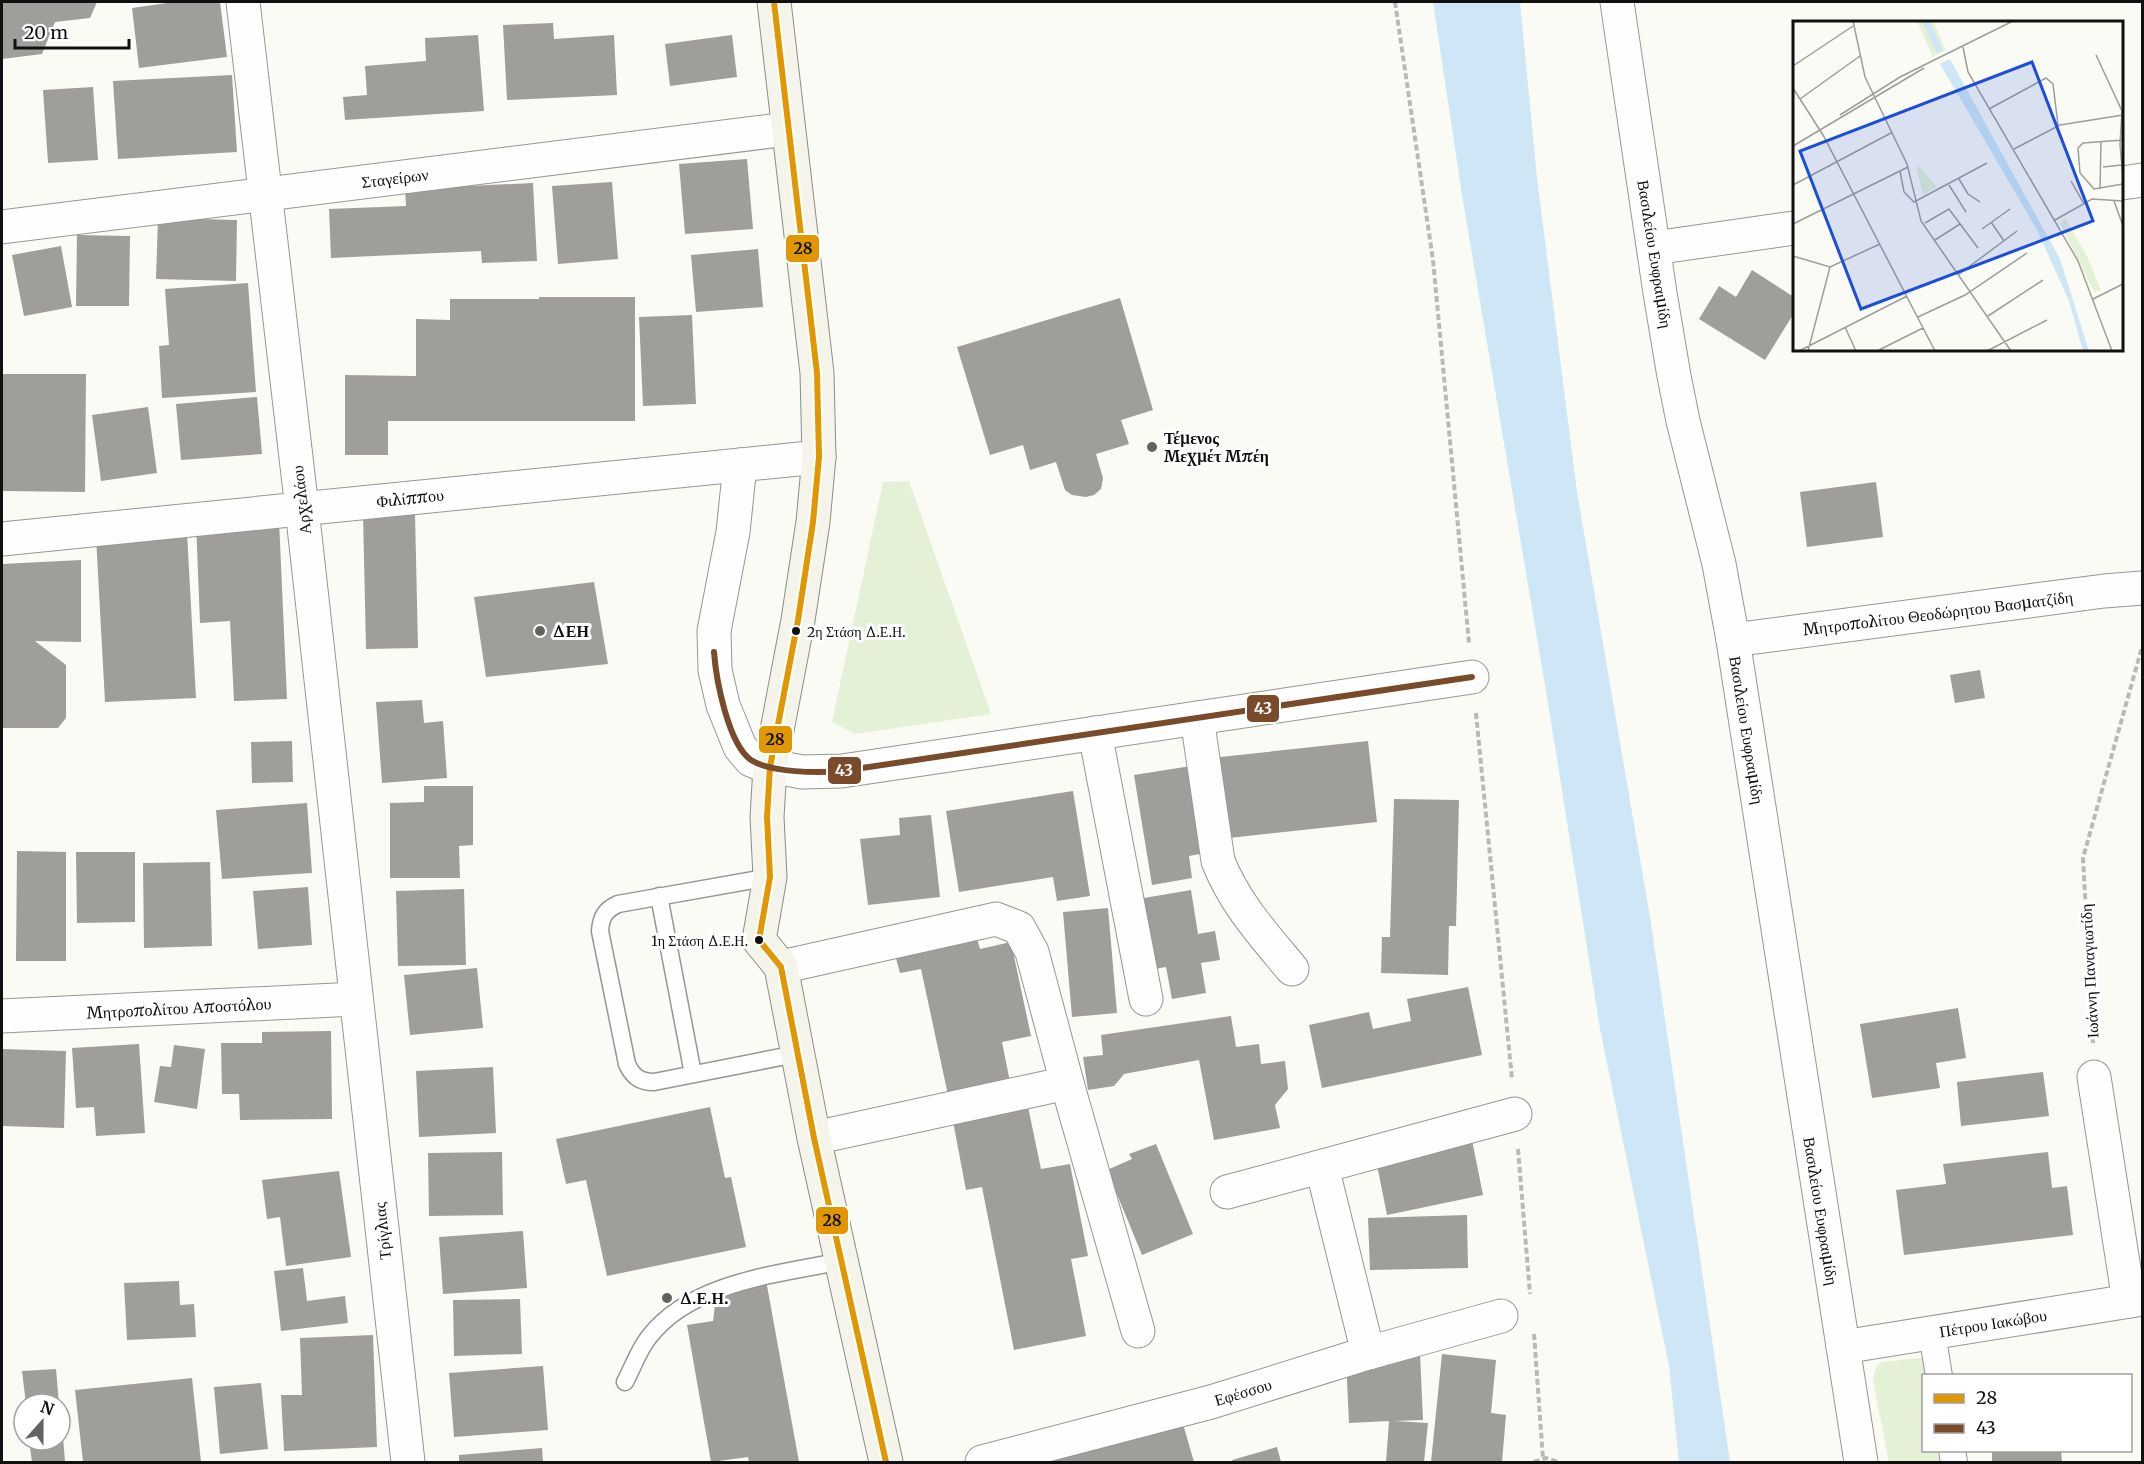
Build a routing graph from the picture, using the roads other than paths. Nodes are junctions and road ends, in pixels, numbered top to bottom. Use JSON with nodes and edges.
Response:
{"nodes":[{"id":1,"x":243,"y":2,"type":"edge"},
{"id":2,"x":774,"y":2,"type":"edge"},
{"id":3,"x":1617,"y":2,"type":"edge"},
{"id":4,"x":788,"y":129,"type":"junction"},
{"id":5,"x":2142,"y":180,"type":"edge"},
{"id":6,"x":2123,"y":183,"type":"edge"},
{"id":7,"x":266,"y":194,"type":"junction"},
{"id":8,"x":2,"y":226,"type":"edge"},
{"id":9,"x":1793,"y":228,"type":"edge"},
{"id":10,"x":1654,"y":248,"type":"junction"},
{"id":11,"x":819,"y":457,"type":"junction"},
{"id":12,"x":740,"y":465,"type":"junction"},
{"id":13,"x":302,"y":508,"type":"junction"},
{"id":14,"x":2,"y":539,"type":"edge"},
{"id":15,"x":2142,"y":588,"type":"edge"},
{"id":16,"x":1733,"y":640,"type":"junction"},
{"id":17,"x":1472,"y":677,"type":"road end"},
{"id":18,"x":1197,"y":718,"type":"junction"},
{"id":19,"x":1095,"y":733,"type":"junction"},
{"id":20,"x":770,"y":766,"type":"junction"},
{"id":21,"x":770,"y":877,"type":"junction"},
{"id":22,"x":659,"y":896,"type":"junction"},
{"id":23,"x":781,"y":967,"type":"junction"},
{"id":24,"x":1292,"y":969,"type":"dead end"},
{"id":25,"x":356,"y":999,"type":"junction"},
{"id":26,"x":1146,"y":999,"type":"dead end"},
{"id":27,"x":2,"y":1016,"type":"edge"},
{"id":28,"x":796,"y":1054,"type":"junction"},
{"id":29,"x":693,"y":1074,"type":"junction"},
{"id":30,"x":2094,"y":1077,"type":"road end"},
{"id":31,"x":1066,"y":1083,"type":"junction"},
{"id":32,"x":1515,"y":1114,"type":"road end"},
{"id":33,"x":814,"y":1138,"type":"junction"},
{"id":34,"x":1322,"y":1167,"type":"junction"},
{"id":35,"x":1227,"y":1192,"type":"dead end"},
{"id":36,"x":842,"y":1261,"type":"junction"},
{"id":37,"x":2135,"y":1300,"type":"edge"},
{"id":38,"x":1501,"y":1316,"type":"dead end"},
{"id":39,"x":1137,"y":1331,"type":"dead end"},
{"id":40,"x":1932,"y":1333,"type":"junction"},
{"id":41,"x":1843,"y":1347,"type":"junction"},
{"id":42,"x":1368,"y":1353,"type":"junction"},
{"id":43,"x":1939,"y":1374,"type":"edge"},
{"id":44,"x":625,"y":1382,"type":"dead end"},
{"id":45,"x":408,"y":1462,"type":"edge"},
{"id":46,"x":886,"y":1462,"type":"edge"},
{"id":47,"x":982,"y":1462,"type":"edge"},
{"id":48,"x":1861,"y":1462,"type":"edge"}],
"edges":[{"from":1,"to":7,"type":"street","name":"Αρχελάου"},
{"from":2,"to":4,"type":"main road"},
{"from":3,"to":10,"type":"street","name":"Βασιλείου Ευφραιμίδη"},
{"from":4,"to":7,"type":"street","name":"Σταγείρων"},
{"from":4,"to":11,"type":"main road"},
{"from":5,"to":6,"type":"street"},
{"from":7,"to":8,"type":"street","name":"Σταγείρων"},
{"from":7,"to":13,"type":"street","name":"Αρχελάου"},
{"from":9,"to":10,"type":"street"},
{"from":10,"to":16,"type":"street","name":"Βασιλείου Ευφραιμίδη"},
{"from":11,"to":12,"type":"street","name":"Φιλίππου"},
{"from":11,"to":20,"type":"main road"},
{"from":12,"to":13,"type":"street","name":"Φιλίππου"},
{"from":12,"to":20,"type":"street"},
{"from":13,"to":14,"type":"street","name":"Φιλίππου"},
{"from":13,"to":25,"type":"street","name":"Αρχελάου"},
{"from":15,"to":16,"type":"street","name":"Μητροπολίτου Θεοδώρητου Βασματζίδη"},
{"from":16,"to":41,"type":"street","name":"Βασιλείου Ευφραιμίδη"},
{"from":17,"to":18,"type":"street"},
{"from":18,"to":19,"type":"street"},
{"from":18,"to":24,"type":"street"},
{"from":19,"to":20,"type":"street"},
{"from":19,"to":26,"type":"street"},
{"from":20,"to":21,"type":"main road"},
{"from":21,"to":22,"type":"lane"},
{"from":21,"to":23,"type":"main road"},
{"from":22,"to":29,"type":"lane"},
{"from":22,"to":29,"type":"lane"},
{"from":23,"to":28,"type":"main road"},
{"from":23,"to":31,"type":"street"},
{"from":25,"to":27,"type":"street","name":"Μητροπολίτου Αποστόλου"},
{"from":25,"to":45,"type":"street","name":"Τρίγλιας"},
{"from":28,"to":29,"type":"lane"},
{"from":28,"to":33,"type":"main road"},
{"from":30,"to":37,"type":"street"},
{"from":31,"to":33,"type":"street"},
{"from":31,"to":39,"type":"street"},
{"from":32,"to":34,"type":"street"},
{"from":33,"to":36,"type":"main road"},
{"from":34,"to":35,"type":"street"},
{"from":34,"to":42,"type":"street"},
{"from":36,"to":44,"type":"lane"},
{"from":36,"to":46,"type":"main road"},
{"from":37,"to":40,"type":"street","name":"Πέτρου Ιακώβου"},
{"from":38,"to":42,"type":"street","name":"Εφέσσου"},
{"from":40,"to":41,"type":"street","name":"Πέτρου Ιακώβου"},
{"from":40,"to":43,"type":"street"},
{"from":41,"to":48,"type":"street","name":"Βασιλείου Ευφραιμίδη"},
{"from":42,"to":47,"type":"street","name":"Εφέσσου"}]}
